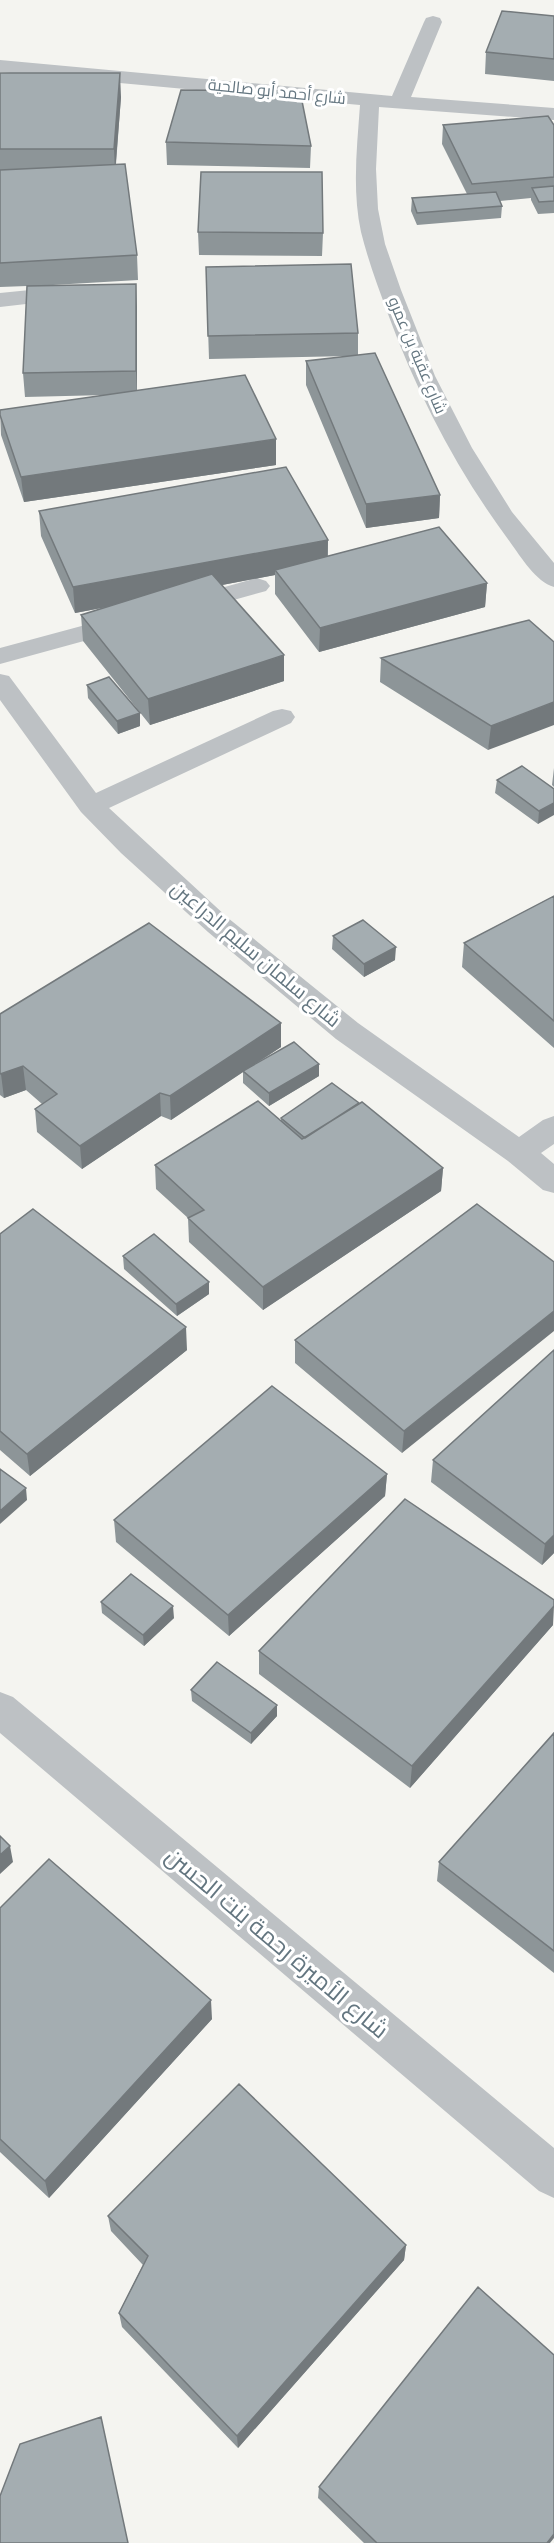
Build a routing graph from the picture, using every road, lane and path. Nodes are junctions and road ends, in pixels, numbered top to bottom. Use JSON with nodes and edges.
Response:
{"nodes":[{"id":1,"x":433,"y":22,"type":"dead end"},
{"id":2,"x":0,"y":66,"type":"edge"},
{"id":3,"x":370,"y":100,"type":"junction"},
{"id":4,"x":399,"y":103,"type":"junction"},
{"id":5,"x":554,"y":114,"type":"edge"},
{"id":6,"x":88,"y":291,"type":"edge"},
{"id":7,"x":0,"y":300,"type":"edge"},
{"id":8,"x":554,"y":579,"type":"edge"},
{"id":9,"x":257,"y":586,"type":"dead end"},
{"id":10,"x":0,"y":656,"type":"edge"},
{"id":11,"x":0,"y":682,"type":"edge"},
{"id":12,"x":282,"y":717,"type":"dead end"},
{"id":13,"x":91,"y":806,"type":"junction"},
{"id":14,"x":554,"y":1128,"type":"edge"},
{"id":15,"x":519,"y":1153,"type":"junction"},
{"id":16,"x":554,"y":1180,"type":"edge"},
{"id":17,"x":0,"y":1709,"type":"edge"},
{"id":18,"x":554,"y":2176,"type":"edge"}],
"edges":[{"from":1,"to":4,"type":"street"},
{"from":2,"to":3,"type":"street","name":"شارع أحمد أبو صالحية"},
{"from":3,"to":4,"type":"street","name":"شارع أحمد أبو صالحية"},
{"from":3,"to":8,"type":"street","name":"شارع عقبة بن عمرو"},
{"from":4,"to":5,"type":"street","name":"شارع أحمد أبو صالحية"},
{"from":6,"to":7,"type":"street"},
{"from":9,"to":10,"type":"street"},
{"from":11,"to":13,"type":"street","name":"شارع سلمان سليم الدراعين"},
{"from":12,"to":13,"type":"street"},
{"from":13,"to":15,"type":"street","name":"شارع سلمان سليم الدراعين"},
{"from":14,"to":15,"type":"street"},
{"from":15,"to":16,"type":"street","name":"شارع سلمان سليم الدراعين"},
{"from":17,"to":18,"type":"street","name":"شارع الأميرة رحمة بنت الحسن"}]}
